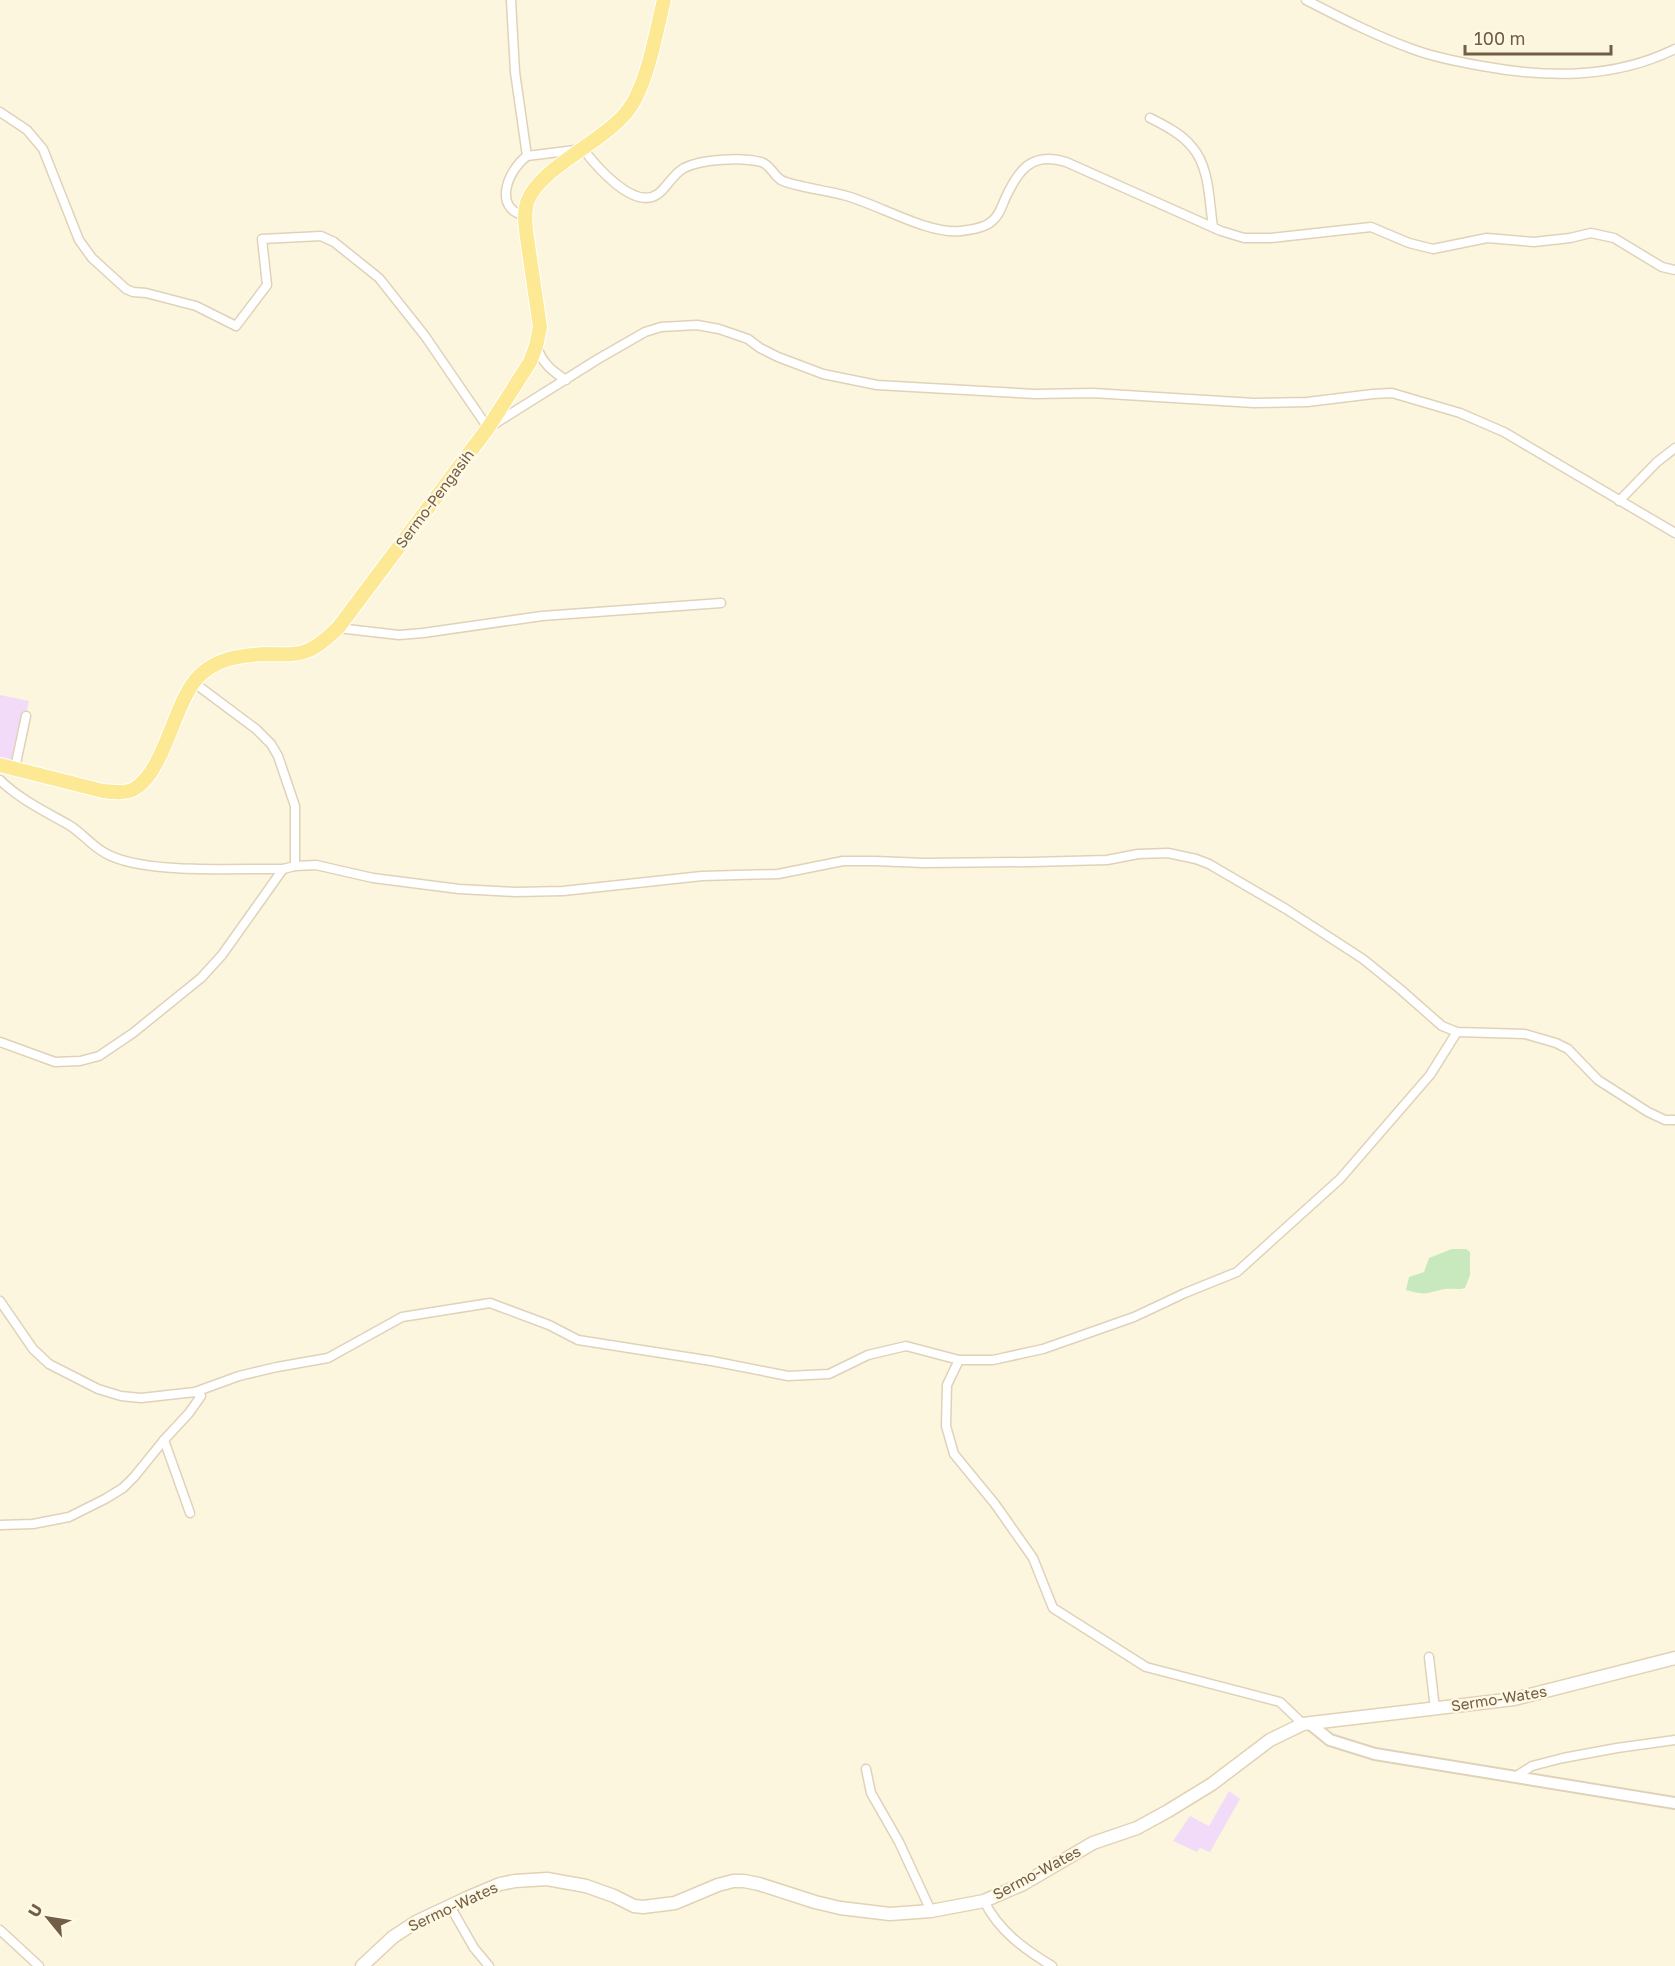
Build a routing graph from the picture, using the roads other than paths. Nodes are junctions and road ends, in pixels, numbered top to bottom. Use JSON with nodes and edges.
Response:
{"nodes":[{"id":1,"x":511,"y":0,"type":"edge"},
{"id":2,"x":664,"y":0,"type":"edge"},
{"id":3,"x":1306,"y":0,"type":"edge"},
{"id":4,"x":1675,"y":49,"type":"edge"},
{"id":5,"x":0,"y":111,"type":"edge"},
{"id":6,"x":1150,"y":118,"type":"dead end"},
{"id":7,"x":583,"y":148,"type":"junction"},
{"id":8,"x":527,"y":156,"type":"junction"},
{"id":9,"x":525,"y":216,"type":"junction"},
{"id":10,"x":1213,"y":227,"type":"junction"},
{"id":11,"x":1675,"y":270,"type":"edge"},
{"id":12,"x":536,"y":346,"type":"junction"},
{"id":13,"x":566,"y":380,"type":"junction"},
{"id":14,"x":489,"y":428,"type":"junction"},
{"id":15,"x":1675,"y":448,"type":"edge"},
{"id":16,"x":1619,"y":501,"type":"junction"},
{"id":17,"x":1675,"y":533,"type":"edge"},
{"id":18,"x":721,"y":603,"type":"dead end"},
{"id":19,"x":338,"y":628,"type":"junction"},
{"id":20,"x":194,"y":682,"type":"junction"},
{"id":21,"x":26,"y":716,"type":"dead end"},
{"id":22,"x":0,"y":765,"type":"edge"},
{"id":23,"x":15,"y":768,"type":"junction"},
{"id":24,"x":0,"y":780,"type":"edge"},
{"id":25,"x":295,"y":866,"type":"junction"},
{"id":26,"x":282,"y":869,"type":"junction"},
{"id":27,"x":1457,"y":1032,"type":"junction"},
{"id":28,"x":0,"y":1042,"type":"edge"},
{"id":29,"x":1675,"y":1120,"type":"edge"},
{"id":30,"x":0,"y":1300,"type":"edge"},
{"id":31,"x":959,"y":1360,"type":"junction"},
{"id":32,"x":195,"y":1392,"type":"junction"},
{"id":33,"x":164,"y":1440,"type":"junction"},
{"id":34,"x":190,"y":1513,"type":"dead end"},
{"id":35,"x":0,"y":1525,"type":"edge"},
{"id":36,"x":1429,"y":1657,"type":"dead end"},
{"id":37,"x":1675,"y":1658,"type":"edge"},
{"id":38,"x":1435,"y":1709,"type":"junction"},
{"id":39,"x":1306,"y":1724,"type":"junction"},
{"id":40,"x":1675,"y":1740,"type":"edge"},
{"id":41,"x":866,"y":1769,"type":"dead end"},
{"id":42,"x":1515,"y":1778,"type":"junction"},
{"id":43,"x":1675,"y":1803,"type":"edge"},
{"id":44,"x":984,"y":1901,"type":"junction"},
{"id":45,"x":450,"y":1906,"type":"junction"},
{"id":46,"x":932,"y":1911,"type":"junction"},
{"id":47,"x":0,"y":1930,"type":"edge"},
{"id":48,"x":39,"y":1966,"type":"edge"},
{"id":49,"x":362,"y":1966,"type":"edge"},
{"id":50,"x":489,"y":1966,"type":"edge"},
{"id":51,"x":1052,"y":1966,"type":"edge"}],
"edges":[{"from":1,"to":8,"type":"street"},
{"from":2,"to":7,"type":"main road","name":"Sermo-Pengasih"},
{"from":3,"to":4,"type":"street"},
{"from":5,"to":14,"type":"street"},
{"from":6,"to":10,"type":"street"},
{"from":7,"to":8,"type":"street"},
{"from":7,"to":9,"type":"main road","name":"Sermo-Pengasih"},
{"from":7,"to":10,"type":"street"},
{"from":8,"to":9,"type":"street"},
{"from":9,"to":12,"type":"main road","name":"Sermo-Pengasih"},
{"from":10,"to":11,"type":"street"},
{"from":12,"to":13,"type":"street"},
{"from":12,"to":14,"type":"main road","name":"Sermo-Pengasih"},
{"from":13,"to":14,"type":"street"},
{"from":13,"to":16,"type":"street"},
{"from":14,"to":19,"type":"main road","name":"Sermo-Pengasih"},
{"from":15,"to":16,"type":"street"},
{"from":16,"to":17,"type":"street"},
{"from":18,"to":19,"type":"street"},
{"from":19,"to":20,"type":"main road","name":"Sermo-Pengasih"},
{"from":20,"to":23,"type":"main road","name":"Sermo-Pengasih"},
{"from":20,"to":25,"type":"street"},
{"from":21,"to":23,"type":"street"},
{"from":22,"to":23,"type":"main road","name":"Sermo-Pengasih"},
{"from":24,"to":26,"type":"street"},
{"from":25,"to":26,"type":"street"},
{"from":25,"to":27,"type":"street"},
{"from":26,"to":28,"type":"street"},
{"from":27,"to":29,"type":"street"},
{"from":27,"to":31,"type":"street"},
{"from":30,"to":32,"type":"street"},
{"from":31,"to":32,"type":"street"},
{"from":31,"to":39,"type":"street"},
{"from":32,"to":33,"type":"street"},
{"from":33,"to":34,"type":"street"},
{"from":33,"to":35,"type":"street"},
{"from":36,"to":38,"type":"street"},
{"from":37,"to":38,"type":"main road","name":"Sermo-Wates"},
{"from":38,"to":39,"type":"main road","name":"Sermo-Wates"},
{"from":39,"to":42,"type":"street"},
{"from":39,"to":44,"type":"main road","name":"Sermo-Wates"},
{"from":40,"to":42,"type":"street"},
{"from":41,"to":46,"type":"street"},
{"from":42,"to":43,"type":"street"},
{"from":44,"to":46,"type":"main road","name":"Sermo-Wates"},
{"from":44,"to":51,"type":"street"},
{"from":45,"to":46,"type":"main road","name":"Sermo-Wates"},
{"from":45,"to":49,"type":"main road","name":"Sermo-Wates"},
{"from":45,"to":50,"type":"street"},
{"from":47,"to":48,"type":"street"}]}
